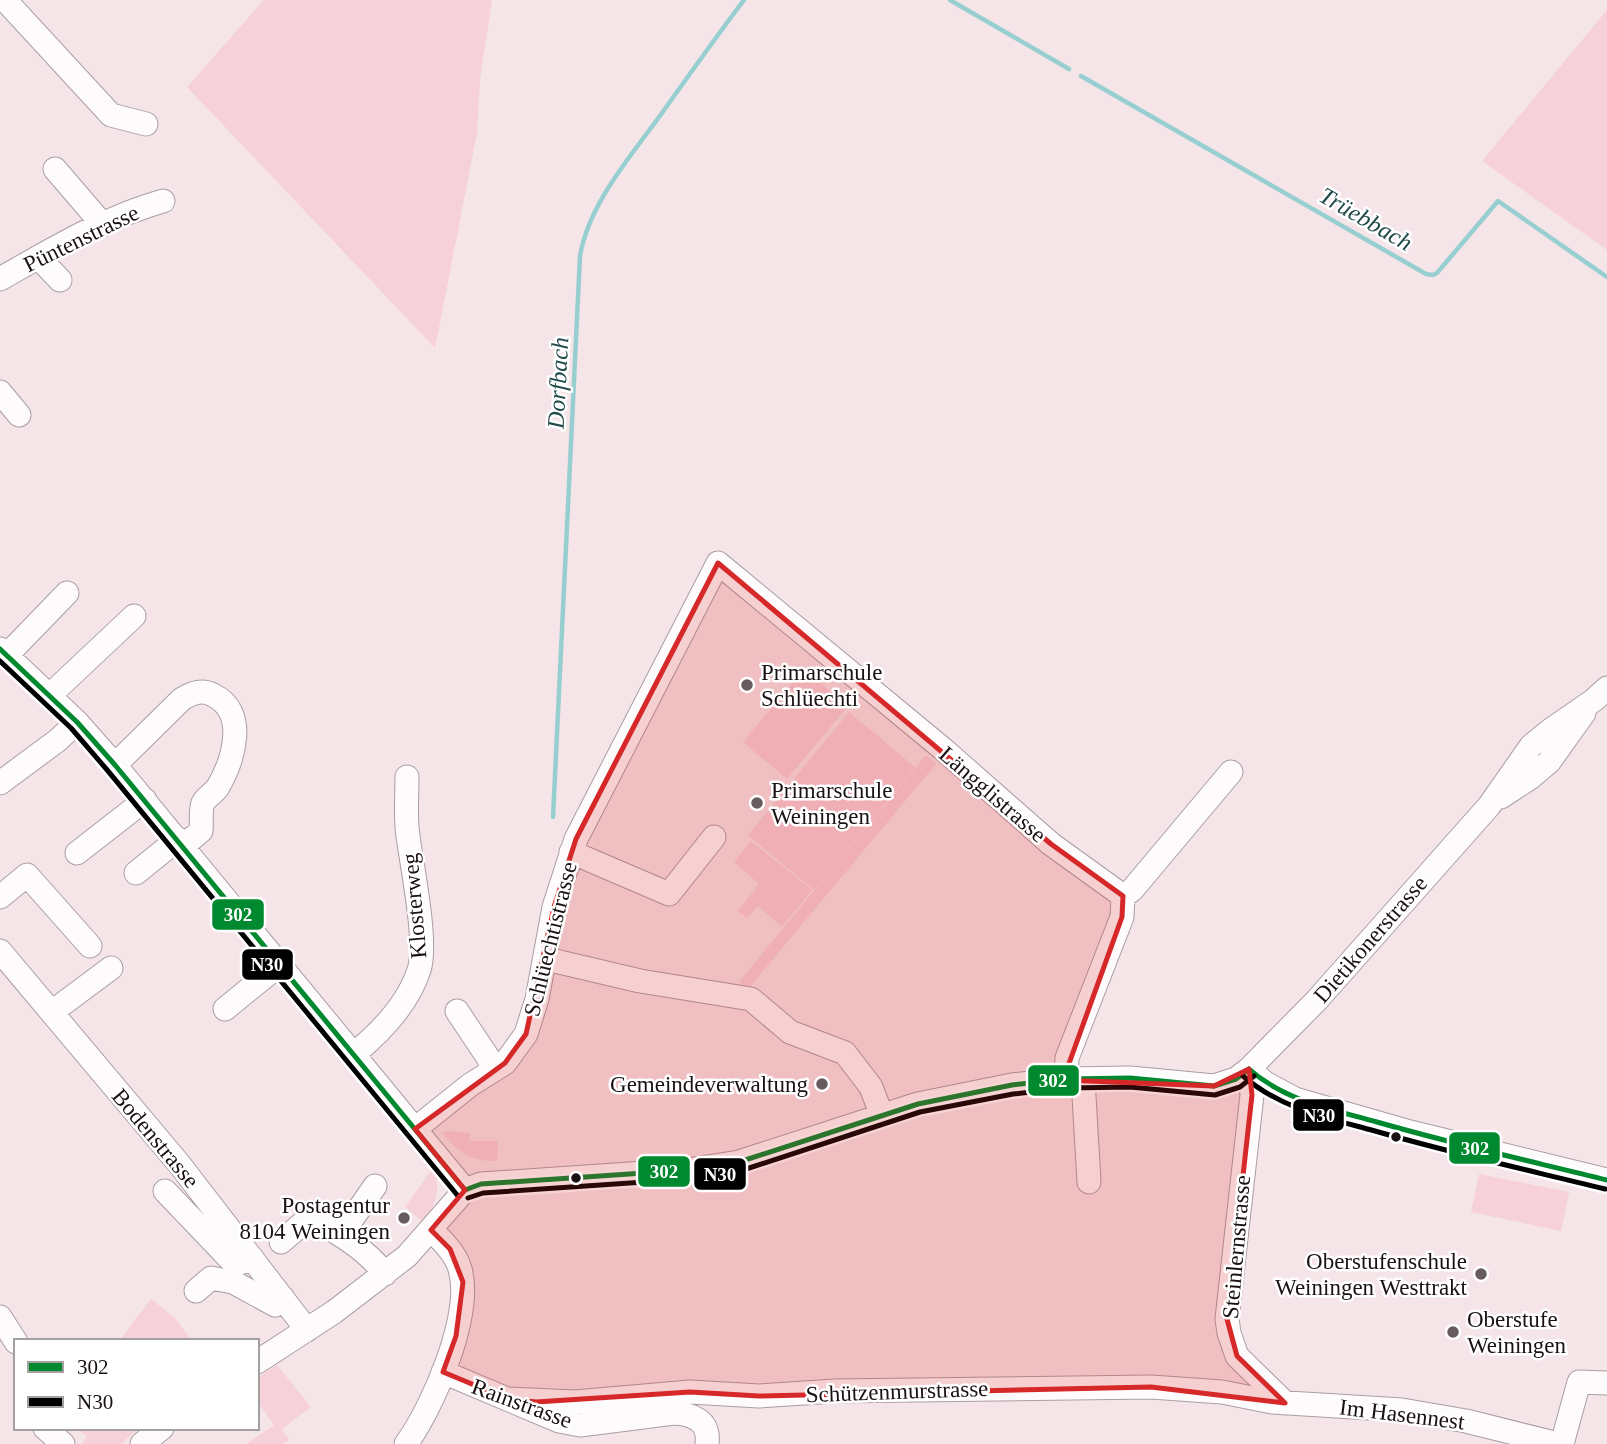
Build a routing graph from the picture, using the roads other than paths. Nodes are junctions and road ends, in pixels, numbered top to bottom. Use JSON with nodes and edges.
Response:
{"nodes":[{"id":1,"x":5,"y":0,"type":"edge"},
{"id":2,"x":146,"y":124,"type":"dead end"},
{"id":3,"x":55,"y":169,"type":"dead end"},
{"id":4,"x":163,"y":201,"type":"dead end"},
{"id":5,"x":103,"y":225,"type":"junction"},
{"id":6,"x":39,"y":258,"type":"junction"},
{"id":7,"x":0,"y":279,"type":"edge"},
{"id":8,"x":60,"y":280,"type":"dead end"},
{"id":9,"x":0,"y":392,"type":"edge"},
{"id":10,"x":19,"y":415,"type":"dead end"},
{"id":11,"x":718,"y":564,"type":"joint"},
{"id":12,"x":67,"y":593,"type":"dead end"},
{"id":13,"x":134,"y":616,"type":"dead end"},
{"id":14,"x":4,"y":652,"type":"edge"},
{"id":15,"x":1601,"y":694,"type":"edge"},
{"id":16,"x":50,"y":695,"type":"junction"},
{"id":17,"x":77,"y":722,"type":"junction"},
{"id":18,"x":115,"y":765,"type":"junction"},
{"id":19,"x":1231,"y":772,"type":"dead end"},
{"id":20,"x":407,"y":777,"type":"dead end"},
{"id":21,"x":0,"y":783,"type":"edge"},
{"id":22,"x":145,"y":800,"type":"junction"},
{"id":23,"x":714,"y":836,"type":"dead end"},
{"id":24,"x":181,"y":842,"type":"junction"},
{"id":25,"x":571,"y":852,"type":"junction"},
{"id":26,"x":77,"y":853,"type":"dead end"},
{"id":27,"x":136,"y":873,"type":"dead end"},
{"id":28,"x":1123,"y":896,"type":"junction"},
{"id":29,"x":0,"y":897,"type":"edge"},
{"id":30,"x":90,"y":946,"type":"dead end"},
{"id":31,"x":0,"y":951,"type":"edge"},
{"id":32,"x":544,"y":961,"type":"junction"},
{"id":33,"x":280,"y":964,"type":"junction"},
{"id":34,"x":111,"y":968,"type":"dead end"},
{"id":35,"x":225,"y":1009,"type":"dead end"},
{"id":36,"x":457,"y":1011,"type":"dead end"},
{"id":37,"x":52,"y":1012,"type":"junction"},
{"id":38,"x":354,"y":1054,"type":"junction"},
{"id":39,"x":1249,"y":1069,"type":"junction"},
{"id":40,"x":492,"y":1070,"type":"junction"},
{"id":41,"x":1074,"y":1079,"type":"junction"},
{"id":42,"x":882,"y":1116,"type":"junction"},
{"id":43,"x":415,"y":1129,"type":"junction"},
{"id":44,"x":1607,"y":1180,"type":"edge"},
{"id":45,"x":1089,"y":1182,"type":"dead end"},
{"id":46,"x":375,"y":1186,"type":"dead end"},
{"id":47,"x":465,"y":1190,"type":"junction"},
{"id":48,"x":165,"y":1191,"type":"dead end"},
{"id":49,"x":432,"y":1230,"type":"junction"},
{"id":50,"x":341,"y":1235,"type":"junction"},
{"id":51,"x":281,"y":1242,"type":"dead end"},
{"id":52,"x":252,"y":1258,"type":"junction"},
{"id":53,"x":385,"y":1274,"type":"junction"},
{"id":54,"x":196,"y":1291,"type":"dead end"},
{"id":55,"x":284,"y":1298,"type":"junction"},
{"id":56,"x":0,"y":1317,"type":"edge"},
{"id":57,"x":307,"y":1330,"type":"junction"},
{"id":58,"x":14,"y":1339,"type":"edge"},
{"id":59,"x":259,"y":1361,"type":"edge"},
{"id":60,"x":443,"y":1372,"type":"junction"},
{"id":61,"x":1607,"y":1383,"type":"edge"},
{"id":62,"x":508,"y":1399,"type":"junction"},
{"id":63,"x":1285,"y":1403,"type":"junction"},
{"id":64,"x":47,"y":1430,"type":"edge"},
{"id":65,"x":160,"y":1430,"type":"edge"},
{"id":66,"x":63,"y":1444,"type":"edge"},
{"id":67,"x":142,"y":1444,"type":"edge"},
{"id":68,"x":406,"y":1444,"type":"edge"},
{"id":69,"x":707,"y":1444,"type":"edge"},
{"id":70,"x":1560,"y":1444,"type":"edge"}],
"edges":[{"from":1,"to":2,"type":"street"},
{"from":3,"to":5,"type":"street"},
{"from":4,"to":5,"type":"street","name":"Püntenstrasse"},
{"from":5,"to":6,"type":"street","name":"Püntenstrasse"},
{"from":6,"to":7,"type":"street","name":"Püntenstrasse"},
{"from":6,"to":8,"type":"street"},
{"from":9,"to":10,"type":"street"},
{"from":11,"to":25,"type":"street","name":"Schlüechtistrasse"},
{"from":11,"to":28,"type":"street","name":"Längglistrasse"},
{"from":12,"to":14,"type":"street"},
{"from":13,"to":16,"type":"street"},
{"from":14,"to":16,"type":"street"},
{"from":15,"to":39,"type":"street","name":"Dietikonerstrasse"},
{"from":16,"to":17,"type":"street"},
{"from":17,"to":18,"type":"street"},
{"from":17,"to":21,"type":"street"},
{"from":18,"to":22,"type":"street"},
{"from":18,"to":24,"type":"street"},
{"from":19,"to":28,"type":"street"},
{"from":20,"to":38,"type":"street","name":"Klosterweg"},
{"from":22,"to":24,"type":"street"},
{"from":22,"to":26,"type":"street"},
{"from":23,"to":25,"type":"street"},
{"from":24,"to":27,"type":"street"},
{"from":24,"to":33,"type":"street"},
{"from":25,"to":32,"type":"street","name":"Schlüechtistrasse"},
{"from":28,"to":41,"type":"street"},
{"from":29,"to":30,"type":"street"},
{"from":31,"to":37,"type":"street","name":"Bodenstrasse"},
{"from":32,"to":40,"type":"street","name":"Schlüechtistrasse"},
{"from":32,"to":42,"type":"street"},
{"from":33,"to":35,"type":"street"},
{"from":33,"to":38,"type":"street"},
{"from":34,"to":37,"type":"street"},
{"from":36,"to":40,"type":"street"},
{"from":37,"to":52,"type":"street","name":"Bodenstrasse"},
{"from":38,"to":43,"type":"street"},
{"from":39,"to":41,"type":"street","name":"Dietikonerstrasse"},
{"from":39,"to":44,"type":"street"},
{"from":39,"to":63,"type":"street","name":"Steinlernstrasse"},
{"from":40,"to":43,"type":"street","name":"Schlüechtistrasse"},
{"from":41,"to":42,"type":"street","name":"Dietikonerstrasse"},
{"from":41,"to":45,"type":"street"},
{"from":42,"to":47,"type":"street","name":"Dietikonerstrasse"},
{"from":43,"to":47,"type":"street"},
{"from":46,"to":50,"type":"street"},
{"from":47,"to":49,"type":"street"},
{"from":48,"to":52,"type":"street"},
{"from":49,"to":53,"type":"street"},
{"from":49,"to":60,"type":"street"},
{"from":50,"to":51,"type":"street"},
{"from":50,"to":53,"type":"street"},
{"from":52,"to":55,"type":"street","name":"Bodenstrasse"},
{"from":53,"to":57,"type":"street"},
{"from":54,"to":55,"type":"street"},
{"from":55,"to":57,"type":"street","name":"Bodenstrasse"},
{"from":56,"to":58,"type":"street"},
{"from":57,"to":59,"type":"street"},
{"from":60,"to":62,"type":"street","name":"Rainstrasse"},
{"from":60,"to":68,"type":"street"},
{"from":61,"to":70,"type":"street"},
{"from":62,"to":63,"type":"street","name":"Schützenmurstrasse"},
{"from":62,"to":69,"type":"street","name":"Rainstrasse"},
{"from":63,"to":70,"type":"street","name":"Im Hasennest"},
{"from":64,"to":66,"type":"street"},
{"from":65,"to":67,"type":"street"}]}
